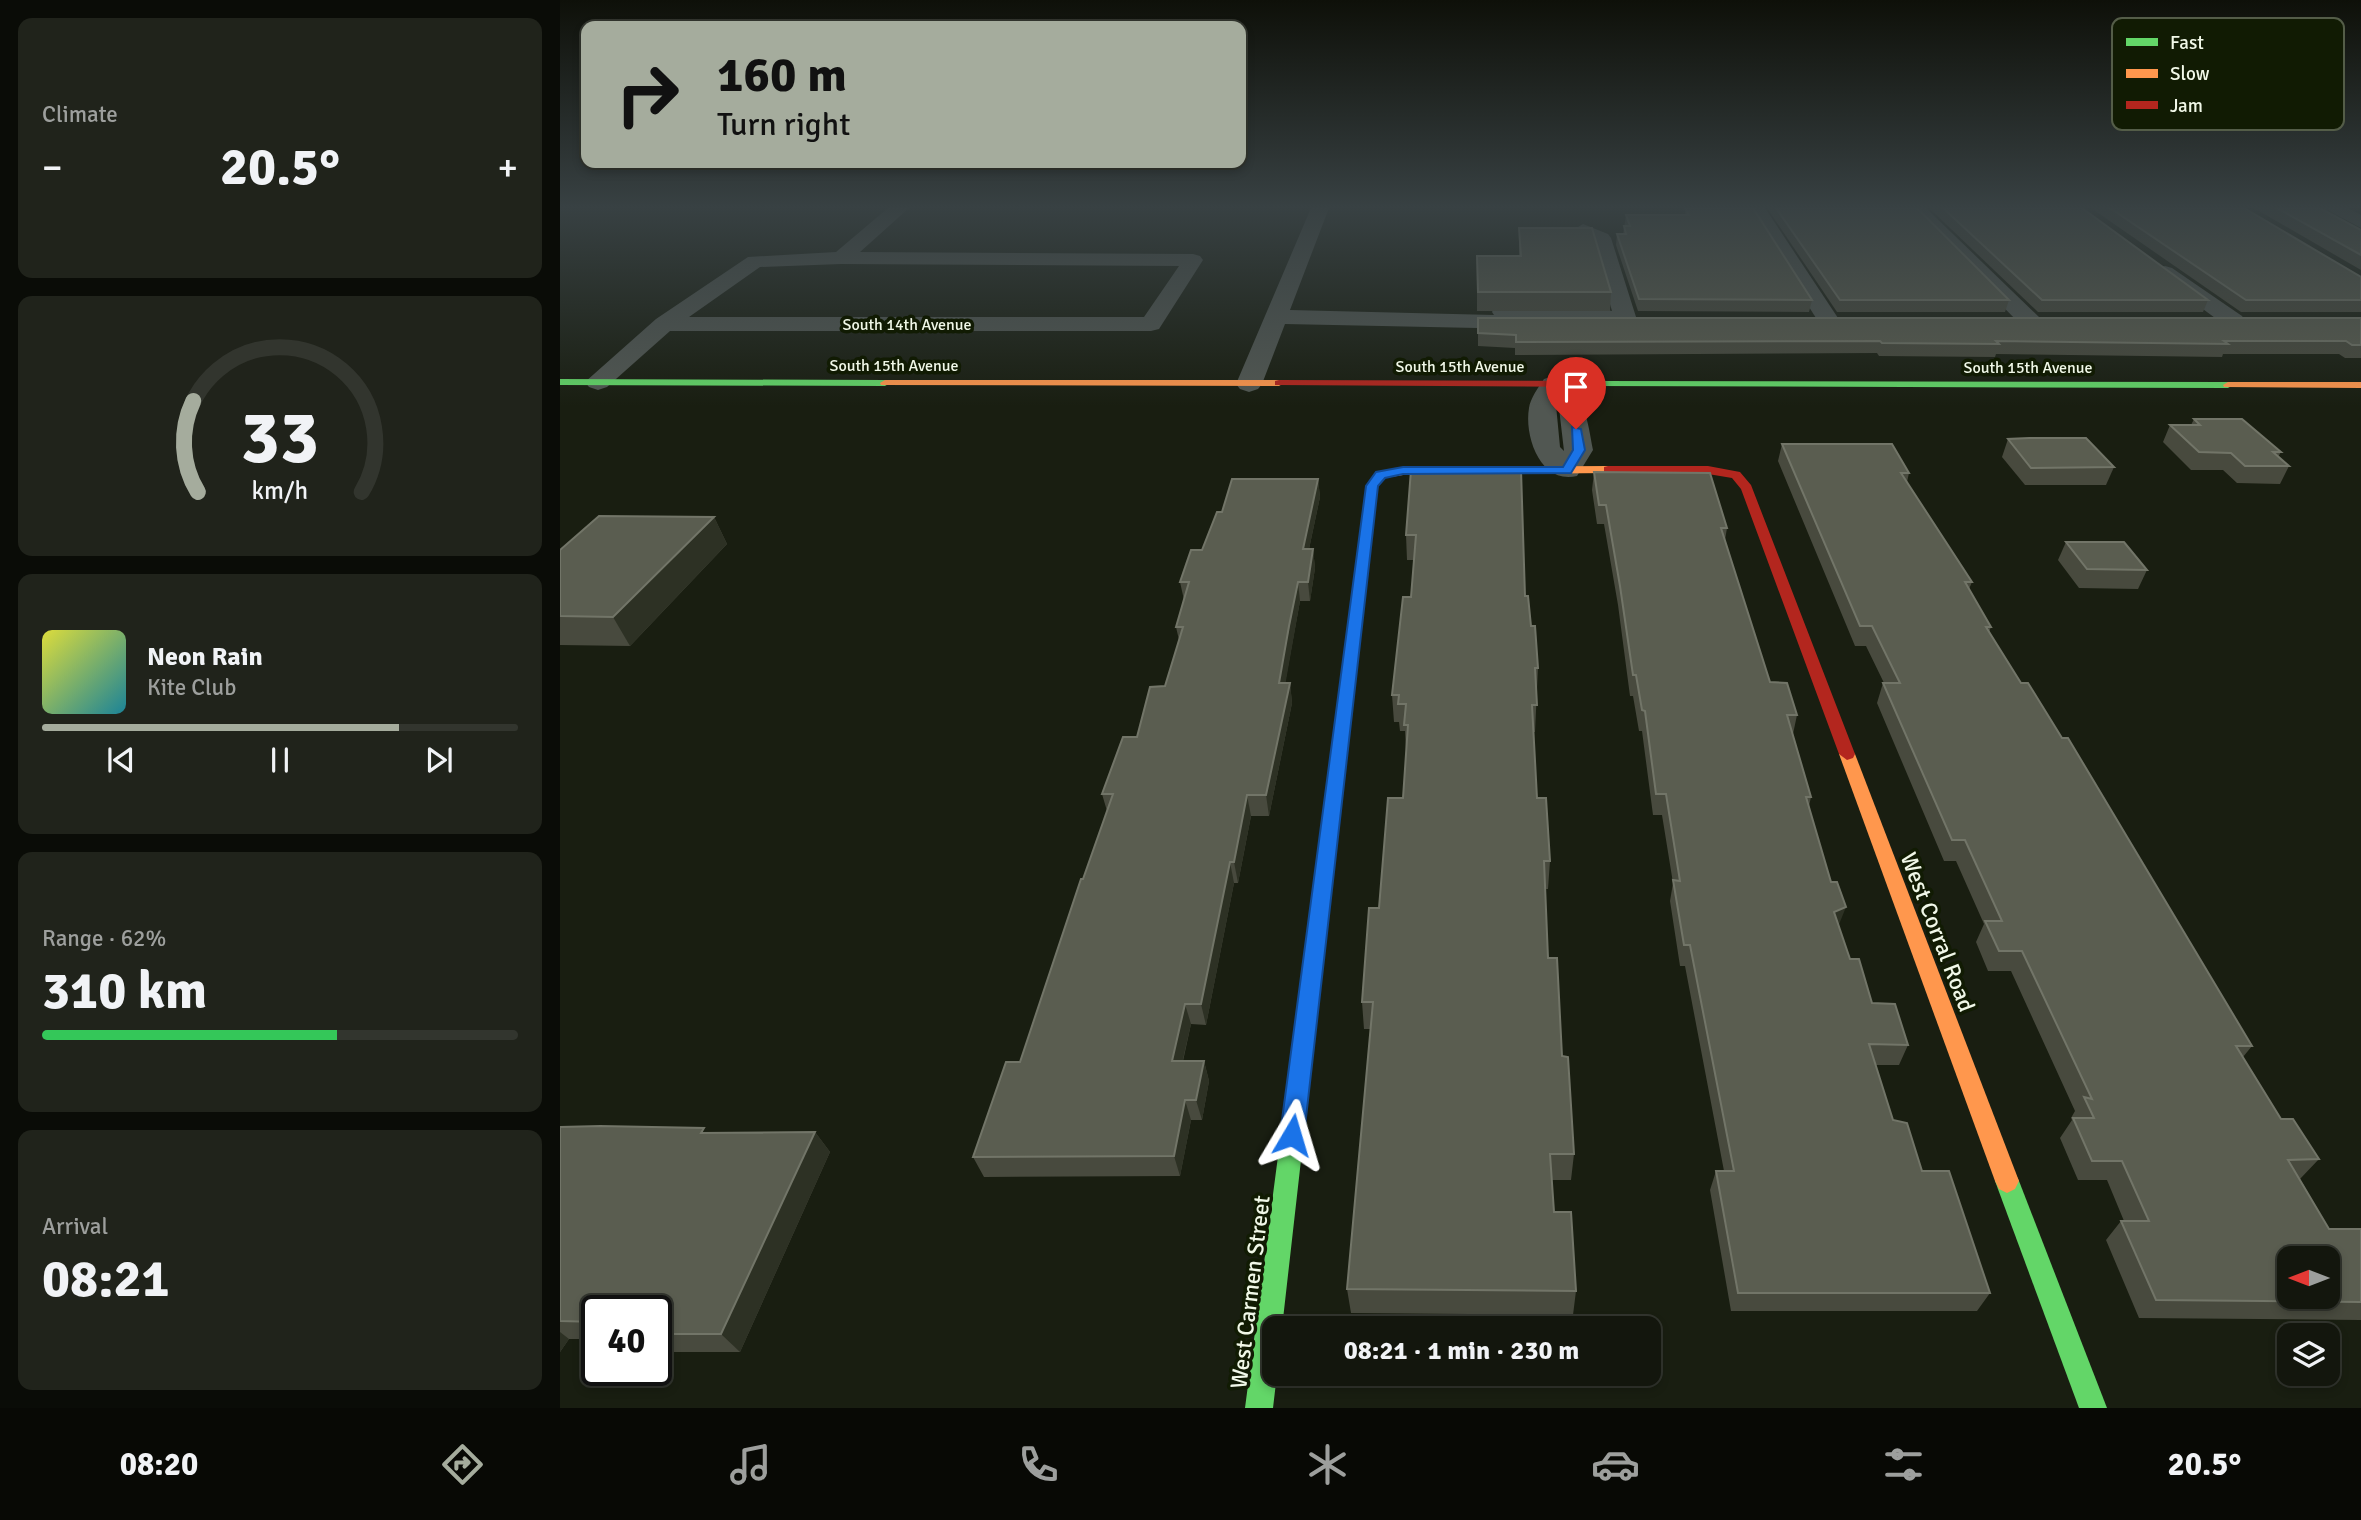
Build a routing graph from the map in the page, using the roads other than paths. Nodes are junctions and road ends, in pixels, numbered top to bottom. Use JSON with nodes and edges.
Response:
{"nodes":[{"id":1,"x":737,"y":274,"type":"edge"},
{"id":2,"x":1184,"y":274,"type":"edge"},
{"id":3,"x":1293,"y":274,"type":"edge"},
{"id":4,"x":1612,"y":274,"type":"edge"},
{"id":5,"x":1798,"y":274,"type":"edge"},
{"id":6,"x":1982,"y":274,"type":"edge"},
{"id":7,"x":2167,"y":274,"type":"edge"},
{"id":8,"x":1276,"y":317,"type":"junction"},
{"id":9,"x":1626,"y":320,"type":"junction"},
{"id":10,"x":1653,"y":320,"type":"edge"},
{"id":11,"x":1802,"y":321,"type":"edge"},
{"id":12,"x":1829,"y":321,"type":"junction"},
{"id":13,"x":1856,"y":321,"type":"edge"},
{"id":14,"x":2193,"y":321,"type":"edge"},
{"id":15,"x":2234,"y":321,"type":"junction"},
{"id":16,"x":2259,"y":321,"type":"edge"},
{"id":17,"x":2004,"y":322,"type":"edge"},
{"id":18,"x":2031,"y":322,"type":"junction"},
{"id":19,"x":2058,"y":322,"type":"edge"},
{"id":20,"x":664,"y":324,"type":"junction"},
{"id":21,"x":560,"y":382,"type":"edge"},
{"id":22,"x":598,"y":382,"type":"junction"},
{"id":23,"x":1249,"y":384,"type":"junction"},
{"id":24,"x":1553,"y":384,"type":"junction"},
{"id":25,"x":2361,"y":385,"type":"edge"},
{"id":26,"x":1545,"y":430,"type":"junction"},
{"id":27,"x":1576,"y":430,"type":"junction"},
{"id":28,"x":1567,"y":470,"type":"junction"},
{"id":29,"x":1259,"y":1408,"type":"edge"},
{"id":30,"x":2093,"y":1408,"type":"edge"}],
"edges":[{"from":1,"to":20,"type":"street"},
{"from":2,"to":20,"type":"street","name":"South 14th Avenue"},
{"from":3,"to":8,"type":"street"},
{"from":4,"to":9,"type":"street"},
{"from":5,"to":12,"type":"street"},
{"from":6,"to":18,"type":"street"},
{"from":7,"to":15,"type":"street"},
{"from":8,"to":9,"type":"street"},
{"from":8,"to":23,"type":"street"},
{"from":9,"to":10,"type":"street"},
{"from":11,"to":12,"type":"street"},
{"from":12,"to":13,"type":"street"},
{"from":14,"to":15,"type":"street"},
{"from":15,"to":16,"type":"street"},
{"from":17,"to":18,"type":"street"},
{"from":18,"to":19,"type":"street"},
{"from":20,"to":22,"type":"street"},
{"from":21,"to":22,"type":"street","name":"South 15th Avenue"},
{"from":22,"to":23,"type":"street","name":"South 15th Avenue"},
{"from":23,"to":24,"type":"street","name":"South 15th Avenue"},
{"from":24,"to":25,"type":"street","name":"South 15th Avenue"},
{"from":24,"to":26,"type":"street"},
{"from":24,"to":27,"type":"street"},
{"from":26,"to":27,"type":"street"},
{"from":26,"to":28,"type":"street"},
{"from":27,"to":28,"type":"street"},
{"from":28,"to":29,"type":"street","name":"West Carmen Street"},
{"from":28,"to":30,"type":"street","name":"West Corral Road"}]}
